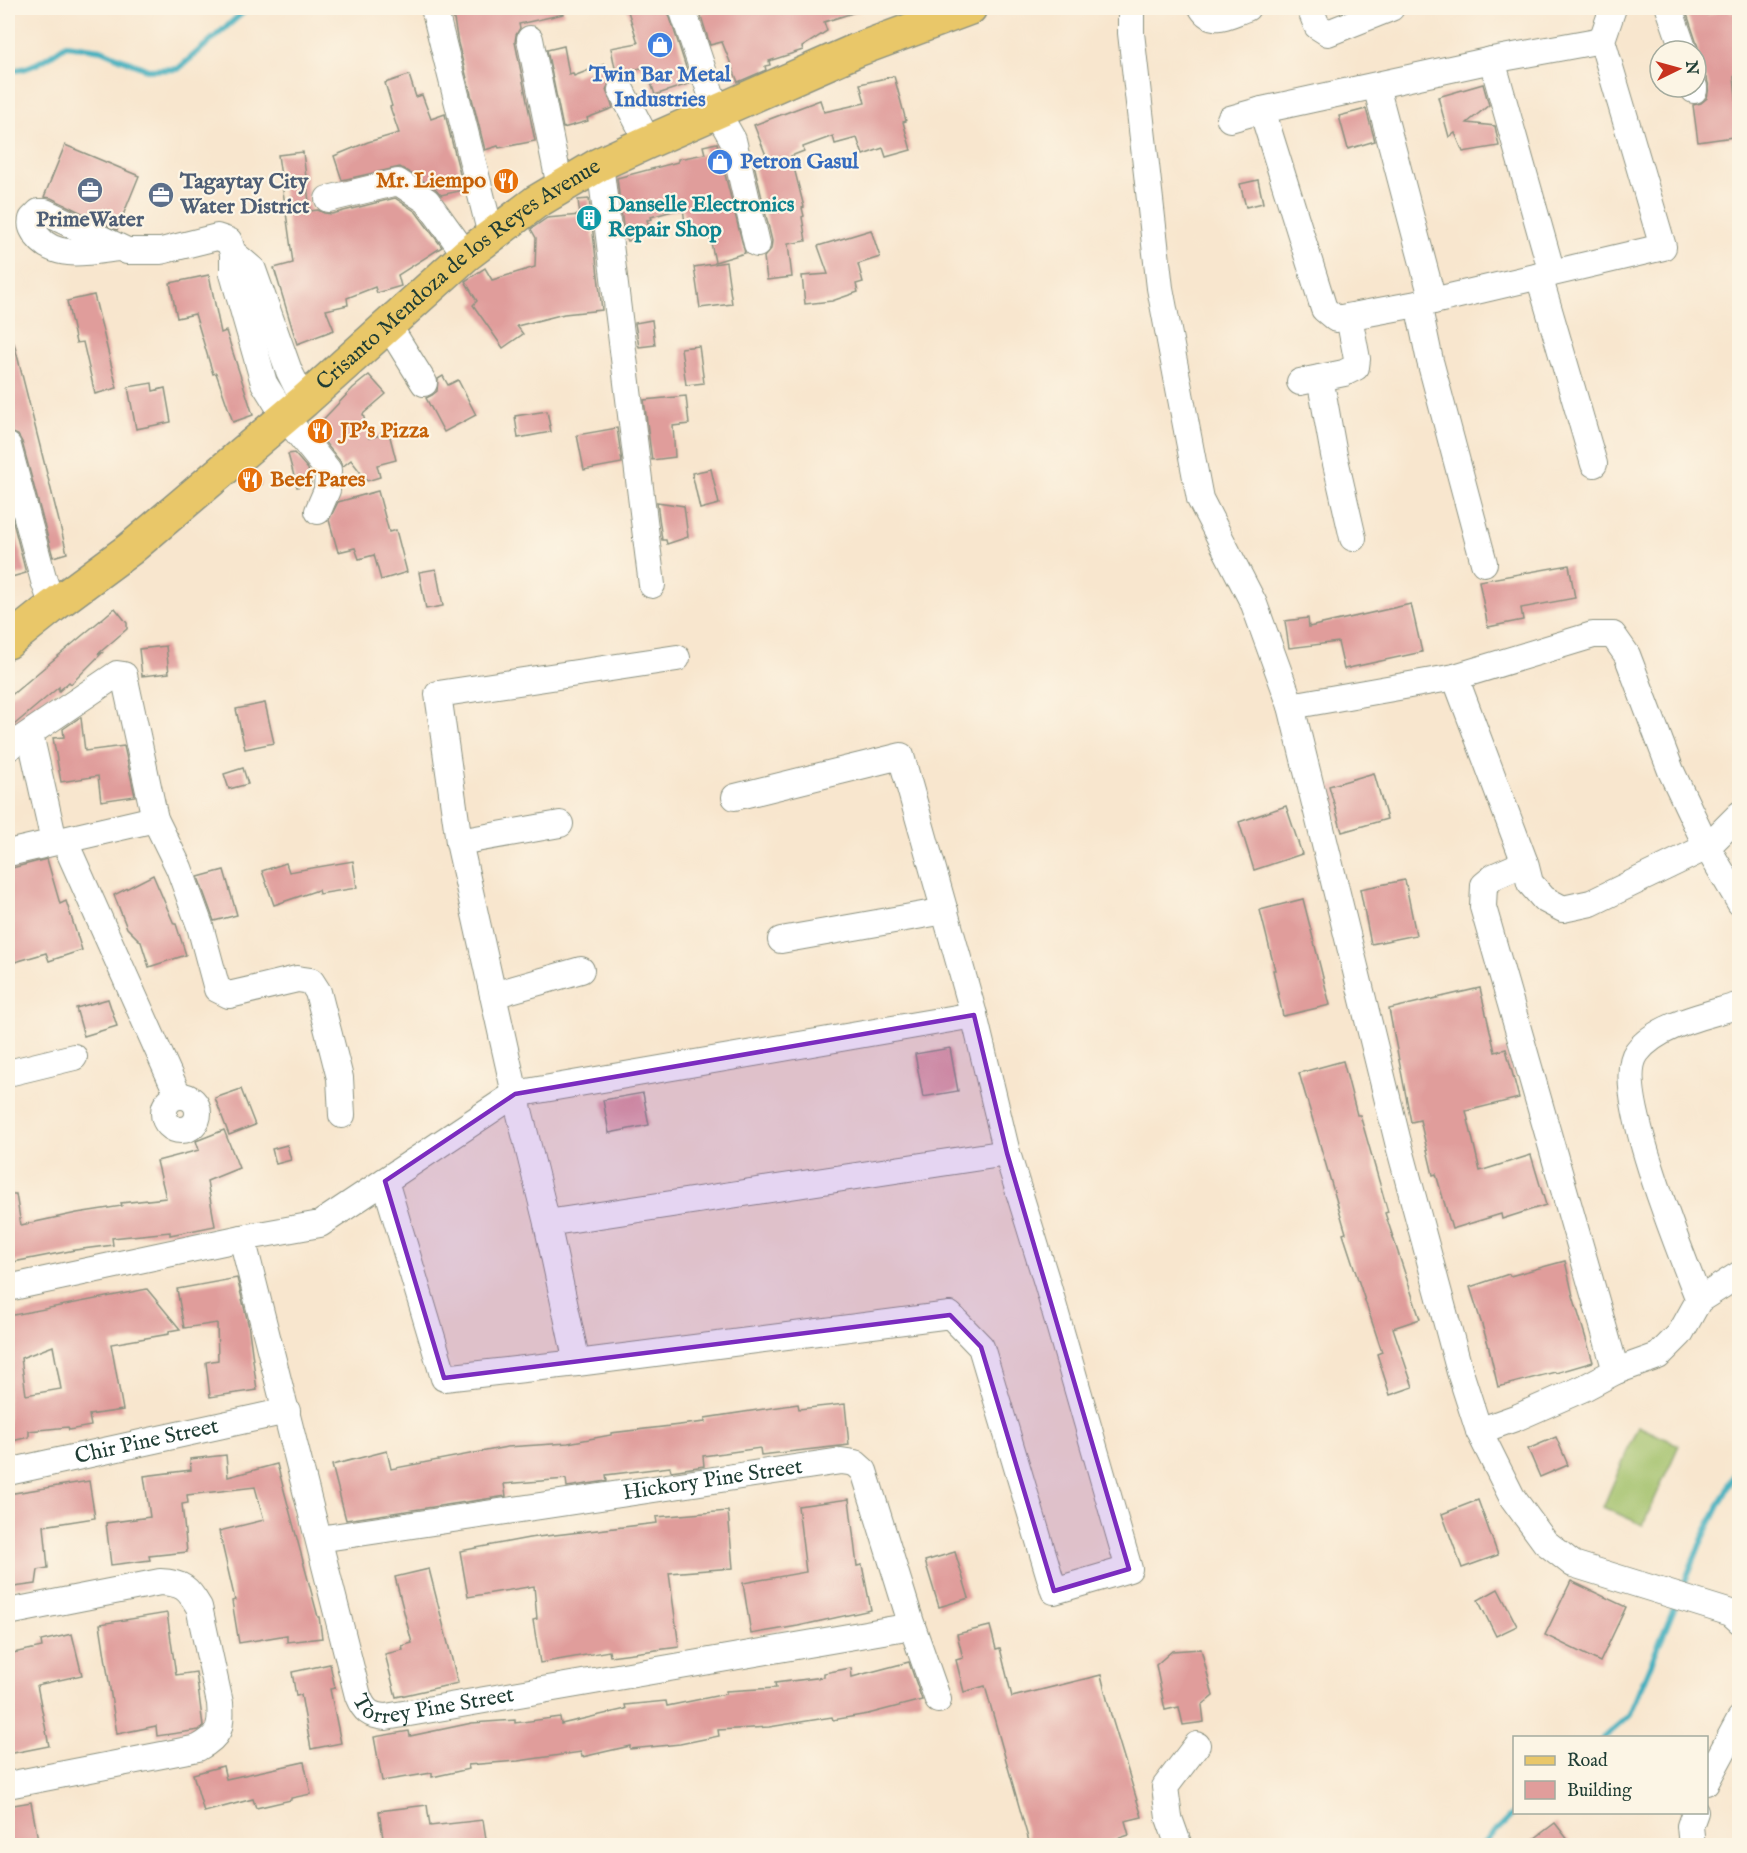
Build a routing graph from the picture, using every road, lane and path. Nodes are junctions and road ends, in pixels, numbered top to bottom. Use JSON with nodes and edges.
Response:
{"nodes":[{"id":1,"x":434,"y":8,"type":"edge"},
{"id":2,"x":682,"y":8,"type":"edge"},
{"id":3,"x":970,"y":8,"type":"edge"},
{"id":4,"x":1112,"y":8,"type":"edge"},
{"id":5,"x":1131,"y":8,"type":"edge"},
{"id":6,"x":1202,"y":8,"type":"edge"},
{"id":7,"x":1247,"y":8,"type":"edge"},
{"id":8,"x":1310,"y":8,"type":"edge"},
{"id":9,"x":1391,"y":8,"type":"edge"},
{"id":10,"x":1613,"y":8,"type":"edge"},
{"id":11,"x":1668,"y":8,"type":"edge"},
{"id":12,"x":1131,"y":33,"type":"junction"},
{"id":13,"x":530,"y":39,"type":"dead end"},
{"id":14,"x":1680,"y":39,"type":"edge"},
{"id":15,"x":1602,"y":40,"type":"junction"},
{"id":16,"x":1492,"y":60,"type":"junction"},
{"id":17,"x":1376,"y":86,"type":"junction"},
{"id":18,"x":621,"y":90,"type":"dead end"},
{"id":19,"x":1262,"y":110,"type":"junction"},
{"id":20,"x":717,"y":112,"type":"junction"},
{"id":21,"x":1230,"y":119,"type":"dead end"},
{"id":22,"x":648,"y":142,"type":"junction"},
{"id":23,"x":600,"y":164,"type":"junction"},
{"id":24,"x":560,"y":187,"type":"junction"},
{"id":25,"x":328,"y":199,"type":"dead end"},
{"id":26,"x":757,"y":244,"type":"dead end"},
{"id":27,"x":479,"y":245,"type":"junction"},
{"id":28,"x":118,"y":248,"type":"dead end"},
{"id":29,"x":1546,"y":275,"type":"junction"},
{"id":30,"x":1425,"y":303,"type":"junction"},
{"id":31,"x":1349,"y":317,"type":"junction"},
{"id":32,"x":388,"y":325,"type":"junction"},
{"id":33,"x":424,"y":382,"type":"dead end"},
{"id":34,"x":294,"y":409,"type":"junction"},
{"id":35,"x":8,"y":446,"type":"edge"},
{"id":36,"x":1594,"y":464,"type":"dead end"},
{"id":37,"x":318,"y":511,"type":"dead end"},
{"id":38,"x":1353,"y":538,"type":"dead end"},
{"id":39,"x":1484,"y":562,"type":"dead end"},
{"id":40,"x":652,"y":585,"type":"dead end"},
{"id":41,"x":53,"y":606,"type":"junction"},
{"id":42,"x":9,"y":638,"type":"edge"},
{"id":43,"x":677,"y":658,"type":"dead end"},
{"id":44,"x":1455,"y":677,"type":"junction"},
{"id":45,"x":1291,"y":706,"type":"junction"},
{"id":46,"x":30,"y":734,"type":"junction"},
{"id":47,"x":8,"y":748,"type":"edge"},
{"id":48,"x":735,"y":797,"type":"dead end"},
{"id":49,"x":1740,"y":814,"type":"edge"},
{"id":50,"x":155,"y":819,"type":"junction"},
{"id":51,"x":560,"y":824,"type":"dead end"},
{"id":52,"x":59,"y":840,"type":"junction"},
{"id":53,"x":459,"y":842,"type":"junction"},
{"id":54,"x":1707,"y":847,"type":"junction"},
{"id":55,"x":8,"y":853,"type":"edge"},
{"id":56,"x":1525,"y":863,"type":"junction"},
{"id":57,"x":1740,"y":903,"type":"edge"},
{"id":58,"x":945,"y":911,"type":"junction"},
{"id":59,"x":781,"y":940,"type":"dead end"},
{"id":60,"x":581,"y":970,"type":"dead end"},
{"id":61,"x":493,"y":995,"type":"junction"},
{"id":62,"x":1740,"y":1005,"type":"edge"},
{"id":63,"x":974,"y":1014,"type":"junction"},
{"id":64,"x":74,"y":1057,"type":"dead end"},
{"id":65,"x":8,"y":1073,"type":"edge"},
{"id":66,"x":515,"y":1094,"type":"junction"},
{"id":67,"x":178,"y":1095,"type":"dead end"},
{"id":68,"x":342,"y":1115,"type":"dead end"},
{"id":69,"x":1007,"y":1153,"type":"junction"},
{"id":70,"x":386,"y":1181,"type":"junction"},
{"id":71,"x":547,"y":1223,"type":"junction"},
{"id":72,"x":242,"y":1238,"type":"junction"},
{"id":73,"x":1740,"y":1274,"type":"edge"},
{"id":74,"x":8,"y":1288,"type":"edge"},
{"id":75,"x":1699,"y":1300,"type":"junction"},
{"id":76,"x":577,"y":1363,"type":"junction"},
{"id":77,"x":1616,"y":1371,"type":"junction"},
{"id":78,"x":287,"y":1412,"type":"junction"},
{"id":79,"x":1479,"y":1431,"type":"junction"},
{"id":80,"x":8,"y":1472,"type":"edge"},
{"id":81,"x":319,"y":1539,"type":"junction"},
{"id":82,"x":8,"y":1612,"type":"edge"},
{"id":83,"x":1740,"y":1621,"type":"edge"},
{"id":84,"x":912,"y":1626,"type":"junction"},
{"id":85,"x":938,"y":1700,"type":"dead end"},
{"id":86,"x":1740,"y":1719,"type":"edge"},
{"id":87,"x":1197,"y":1745,"type":"dead end"},
{"id":88,"x":1708,"y":1780,"type":"edge"},
{"id":89,"x":8,"y":1785,"type":"edge"},
{"id":90,"x":1694,"y":1814,"type":"edge"},
{"id":91,"x":1179,"y":1845,"type":"edge"},
{"id":92,"x":1692,"y":1845,"type":"edge"}],
"edges":[{"from":1,"to":27,"type":"street"},
{"from":2,"to":20,"type":"street"},
{"from":3,"to":20,"type":"main road","name":"Crisanto Mendoza de los Reyes Avenue"},
{"from":4,"to":12,"type":"street"},
{"from":5,"to":12,"type":"street"},
{"from":6,"to":7,"type":"street"},
{"from":8,"to":9,"type":"street"},
{"from":10,"to":15,"type":"street"},
{"from":11,"to":14,"type":"street"},
{"from":12,"to":45,"type":"street"},
{"from":13,"to":24,"type":"street"},
{"from":15,"to":16,"type":"street"},
{"from":15,"to":29,"type":"street"},
{"from":16,"to":17,"type":"street"},
{"from":16,"to":29,"type":"street"},
{"from":17,"to":19,"type":"street"},
{"from":17,"to":30,"type":"street"},
{"from":18,"to":22,"type":"street"},
{"from":19,"to":21,"type":"street"},
{"from":19,"to":31,"type":"street"},
{"from":20,"to":22,"type":"main road","name":"Crisanto Mendoza de los Reyes Avenue"},
{"from":20,"to":26,"type":"street"},
{"from":22,"to":23,"type":"main road","name":"Crisanto Mendoza de los Reyes Avenue"},
{"from":23,"to":24,"type":"main road","name":"Crisanto Mendoza de los Reyes Avenue"},
{"from":23,"to":40,"type":"street"},
{"from":24,"to":27,"type":"main road","name":"Crisanto Mendoza de los Reyes Avenue"},
{"from":25,"to":27,"type":"street"},
{"from":27,"to":32,"type":"main road","name":"Crisanto Mendoza de los Reyes Avenue"},
{"from":28,"to":34,"type":"street"},
{"from":29,"to":30,"type":"street"},
{"from":29,"to":36,"type":"street"},
{"from":30,"to":31,"type":"street"},
{"from":30,"to":39,"type":"street"},
{"from":31,"to":38,"type":"street"},
{"from":32,"to":33,"type":"street"},
{"from":32,"to":34,"type":"main road","name":"Crisanto Mendoza de los Reyes Avenue"},
{"from":34,"to":37,"type":"street"},
{"from":34,"to":41,"type":"main road","name":"Crisanto Mendoza de los Reyes Avenue"},
{"from":35,"to":41,"type":"street"},
{"from":41,"to":42,"type":"main road","name":"Crisanto Mendoza de los Reyes Avenue"},
{"from":43,"to":53,"type":"street"},
{"from":44,"to":45,"type":"street"},
{"from":44,"to":54,"type":"street"},
{"from":44,"to":56,"type":"street"},
{"from":45,"to":79,"type":"street"},
{"from":46,"to":47,"type":"street"},
{"from":46,"to":50,"type":"street"},
{"from":46,"to":52,"type":"street"},
{"from":48,"to":58,"type":"street"},
{"from":49,"to":54,"type":"street"},
{"from":50,"to":52,"type":"street"},
{"from":50,"to":68,"type":"street"},
{"from":51,"to":53,"type":"street"},
{"from":52,"to":55,"type":"street"},
{"from":52,"to":67,"type":"street"},
{"from":53,"to":61,"type":"street"},
{"from":54,"to":56,"type":"street"},
{"from":54,"to":57,"type":"street"},
{"from":56,"to":77,"type":"street"},
{"from":58,"to":59,"type":"street"},
{"from":58,"to":63,"type":"street"},
{"from":60,"to":61,"type":"street"},
{"from":61,"to":66,"type":"street"},
{"from":62,"to":75,"type":"street"},
{"from":63,"to":66,"type":"street"},
{"from":63,"to":69,"type":"street"},
{"from":64,"to":65,"type":"street"},
{"from":66,"to":70,"type":"street"},
{"from":66,"to":71,"type":"street"},
{"from":69,"to":71,"type":"street"},
{"from":69,"to":76,"type":"street"},
{"from":70,"to":72,"type":"street"},
{"from":70,"to":76,"type":"street"},
{"from":71,"to":76,"type":"street"},
{"from":72,"to":74,"type":"street"},
{"from":72,"to":78,"type":"street","name":"Torrey Pine Street"},
{"from":73,"to":75,"type":"street"},
{"from":75,"to":77,"type":"street"},
{"from":77,"to":79,"type":"street"},
{"from":78,"to":80,"type":"street","name":"Chir Pine Street"},
{"from":78,"to":81,"type":"street","name":"Torrey Pine Street"},
{"from":79,"to":83,"type":"street"},
{"from":81,"to":84,"type":"street","name":"Hickory Pine Street"},
{"from":81,"to":84,"type":"street","name":"Torrey Pine Street"},
{"from":82,"to":89,"type":"street"},
{"from":84,"to":85,"type":"street","name":"Hickory Pine Street"},
{"from":86,"to":88,"type":"street"},
{"from":87,"to":91,"type":"street"},
{"from":90,"to":92,"type":"street"}]}
